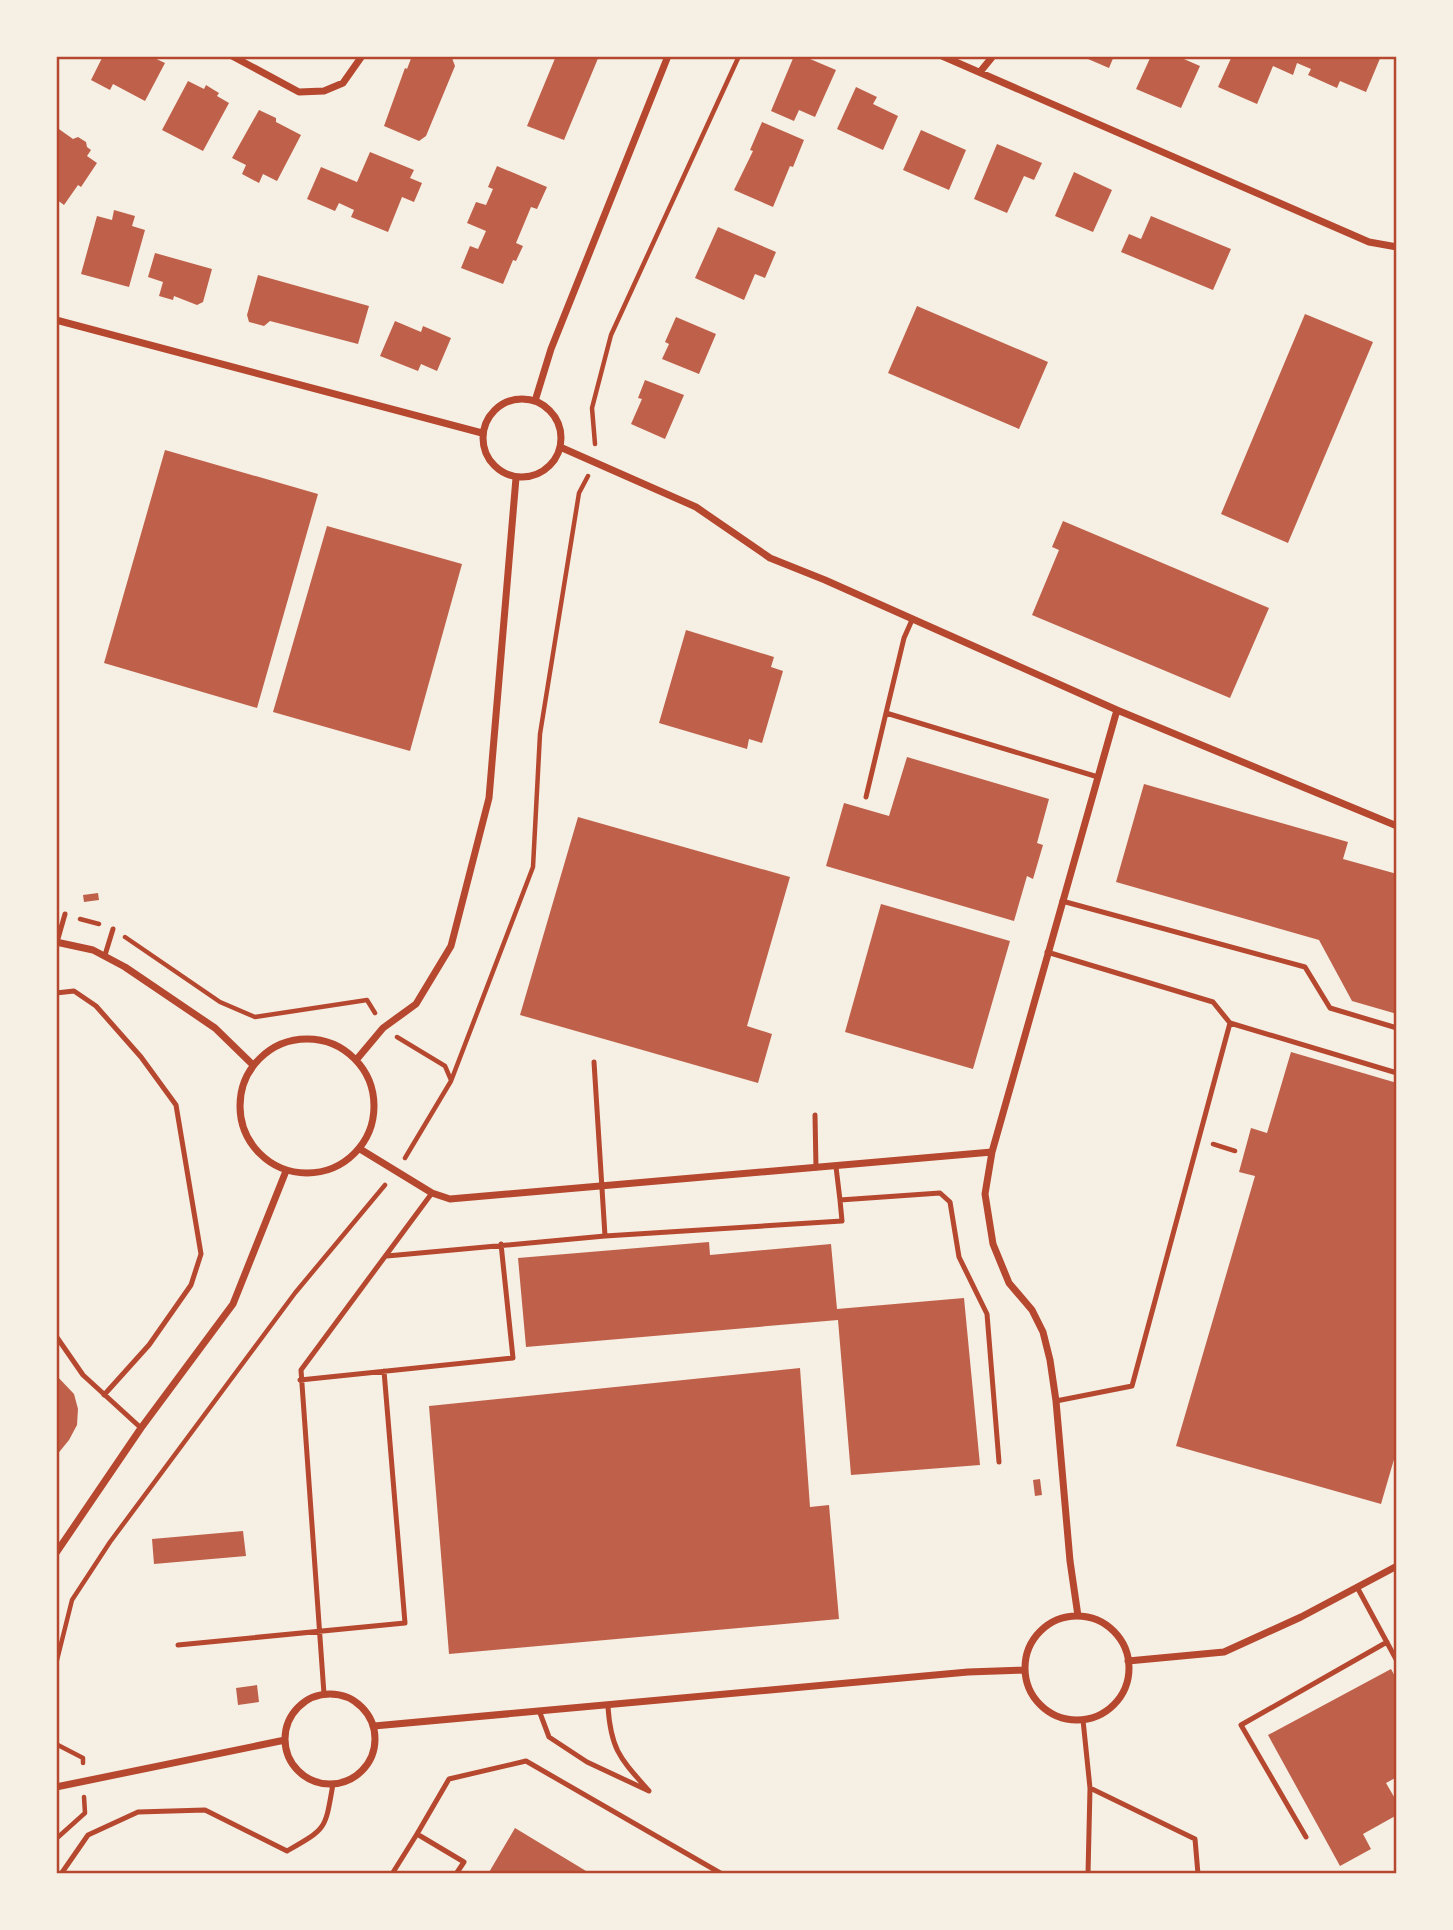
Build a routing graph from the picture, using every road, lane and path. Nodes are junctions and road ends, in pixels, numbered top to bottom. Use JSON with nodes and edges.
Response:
{"nodes":[{"id":1,"x":232,"y":56,"type":"edge"},
{"id":2,"x":362,"y":56,"type":"edge"},
{"id":3,"x":668,"y":56,"type":"edge"},
{"id":4,"x":942,"y":56,"type":"edge"},
{"id":5,"x":993,"y":56,"type":"edge"},
{"id":6,"x":981,"y":72,"type":"junction"},
{"id":7,"x":1397,"y":247,"type":"edge"},
{"id":8,"x":56,"y":320,"type":"edge"},
{"id":9,"x":535,"y":401,"type":"junction"},
{"id":10,"x":482,"y":433,"type":"junction"},
{"id":11,"x":561,"y":447,"type":"junction"},
{"id":12,"x":516,"y":478,"type":"junction"},
{"id":13,"x":912,"y":620,"type":"junction"},
{"id":14,"x":1118,"y":710,"type":"junction"},
{"id":15,"x":886,"y":712,"type":"junction"},
{"id":16,"x":1098,"y":776,"type":"junction"},
{"id":17,"x":866,"y":797,"type":"dead end"},
{"id":18,"x":1397,"y":827,"type":"edge"},
{"id":19,"x":1062,"y":901,"type":"junction"},
{"id":20,"x":65,"y":914,"type":"joint"},
{"id":21,"x":113,"y":929,"type":"junction"},
{"id":22,"x":56,"y":942,"type":"edge"},
{"id":23,"x":1047,"y":952,"type":"junction"},
{"id":24,"x":105,"y":955,"type":"junction"},
{"id":25,"x":56,"y":993,"type":"edge"},
{"id":26,"x":1230,"y":1023,"type":"junction"},
{"id":27,"x":383,"y":1028,"type":"junction"},
{"id":28,"x":1397,"y":1028,"type":"edge"},
{"id":29,"x":357,"y":1059,"type":"junction"},
{"id":30,"x":594,"y":1062,"type":"dead end"},
{"id":31,"x":253,"y":1065,"type":"junction"},
{"id":32,"x":1397,"y":1073,"type":"edge"},
{"id":33,"x":451,"y":1081,"type":"dead end"},
{"id":34,"x":815,"y":1115,"type":"dead end"},
{"id":35,"x":360,"y":1149,"type":"junction"},
{"id":36,"x":992,"y":1152,"type":"junction"},
{"id":37,"x":836,"y":1167,"type":"junction"},
{"id":38,"x":816,"y":1168,"type":"junction"},
{"id":39,"x":286,"y":1171,"type":"junction"},
{"id":40,"x":602,"y":1185,"type":"junction"},
{"id":41,"x":432,"y":1193,"type":"junction"},
{"id":42,"x":840,"y":1200,"type":"junction"},
{"id":43,"x":605,"y":1236,"type":"junction"},
{"id":44,"x":501,"y":1244,"type":"junction"},
{"id":45,"x":387,"y":1256,"type":"junction"},
{"id":46,"x":56,"y":1336,"type":"edge"},
{"id":47,"x":384,"y":1371,"type":"junction"},
{"id":48,"x":300,"y":1380,"type":"junction"},
{"id":49,"x":104,"y":1395,"type":"junction"},
{"id":50,"x":1056,"y":1401,"type":"junction"},
{"id":51,"x":141,"y":1428,"type":"junction"},
{"id":52,"x":999,"y":1462,"type":"dead end"},
{"id":53,"x":56,"y":1553,"type":"edge"},
{"id":54,"x":1397,"y":1566,"type":"edge"},
{"id":55,"x":1357,"y":1587,"type":"junction"},
{"id":56,"x":1078,"y":1616,"type":"junction"},
{"id":57,"x":319,"y":1632,"type":"junction"},
{"id":58,"x":1387,"y":1642,"type":"junction"},
{"id":59,"x":178,"y":1645,"type":"dead end"},
{"id":60,"x":1129,"y":1661,"type":"junction"},
{"id":61,"x":1397,"y":1661,"type":"edge"},
{"id":62,"x":1024,"y":1670,"type":"junction"},
{"id":63,"x":324,"y":1694,"type":"junction"},
{"id":64,"x":608,"y":1707,"type":"junction"},
{"id":65,"x":540,"y":1713,"type":"junction"},
{"id":66,"x":1083,"y":1720,"type":"junction"},
{"id":67,"x":374,"y":1726,"type":"junction"},
{"id":68,"x":285,"y":1740,"type":"junction"},
{"id":69,"x":333,"y":1784,"type":"junction"},
{"id":70,"x":56,"y":1787,"type":"edge"},
{"id":71,"x":1090,"y":1788,"type":"junction"},
{"id":72,"x":417,"y":1834,"type":"junction"},
{"id":73,"x":1306,"y":1837,"type":"dead end"},
{"id":74,"x":61,"y":1874,"type":"edge"},
{"id":75,"x":392,"y":1874,"type":"edge"},
{"id":76,"x":457,"y":1874,"type":"edge"},
{"id":77,"x":722,"y":1874,"type":"edge"},
{"id":78,"x":1088,"y":1874,"type":"edge"},
{"id":79,"x":1198,"y":1874,"type":"edge"}],
"edges":[{"from":1,"to":2,"type":"street"},
{"from":3,"to":9,"type":"street"},
{"from":4,"to":6,"type":"street"},
{"from":5,"to":6,"type":"street"},
{"from":6,"to":7,"type":"street"},
{"from":8,"to":10,"type":"street"},
{"from":9,"to":10,"type":"street"},
{"from":9,"to":11,"type":"street"},
{"from":10,"to":12,"type":"street"},
{"from":11,"to":12,"type":"street"},
{"from":11,"to":13,"type":"street"},
{"from":12,"to":27,"type":"street"},
{"from":13,"to":14,"type":"street"},
{"from":13,"to":15,"type":"lane"},
{"from":14,"to":16,"type":"street"},
{"from":14,"to":18,"type":"street"},
{"from":15,"to":16,"type":"lane"},
{"from":15,"to":17,"type":"lane"},
{"from":16,"to":19,"type":"street"},
{"from":19,"to":23,"type":"street"},
{"from":19,"to":28,"type":"lane"},
{"from":20,"to":21,"type":"path"},
{"from":20,"to":22,"type":"lane"},
{"from":21,"to":24,"type":"lane"},
{"from":21,"to":27,"type":"path"},
{"from":22,"to":24,"type":"street"},
{"from":23,"to":26,"type":"lane"},
{"from":23,"to":36,"type":"street"},
{"from":24,"to":31,"type":"street"},
{"from":25,"to":49,"type":"lane"},
{"from":26,"to":32,"type":"lane"},
{"from":26,"to":50,"type":"lane"},
{"from":27,"to":29,"type":"street"},
{"from":27,"to":33,"type":"path"},
{"from":29,"to":31,"type":"street"},
{"from":29,"to":35,"type":"street"},
{"from":30,"to":40,"type":"lane"},
{"from":31,"to":39,"type":"street"},
{"from":34,"to":38,"type":"lane"},
{"from":35,"to":39,"type":"street"},
{"from":35,"to":41,"type":"street"},
{"from":36,"to":37,"type":"street"},
{"from":36,"to":50,"type":"street"},
{"from":37,"to":38,"type":"street"},
{"from":37,"to":42,"type":"lane"},
{"from":38,"to":40,"type":"street"},
{"from":39,"to":51,"type":"street"},
{"from":40,"to":41,"type":"street"},
{"from":40,"to":43,"type":"lane"},
{"from":41,"to":45,"type":"lane"},
{"from":42,"to":43,"type":"lane"},
{"from":42,"to":52,"type":"lane"},
{"from":43,"to":44,"type":"lane"},
{"from":44,"to":45,"type":"lane"},
{"from":44,"to":47,"type":"lane"},
{"from":45,"to":48,"type":"lane"},
{"from":46,"to":49,"type":"lane"},
{"from":47,"to":48,"type":"lane"},
{"from":47,"to":57,"type":"lane"},
{"from":48,"to":57,"type":"lane"},
{"from":49,"to":51,"type":"lane"},
{"from":50,"to":56,"type":"street"},
{"from":51,"to":53,"type":"street"},
{"from":54,"to":55,"type":"street"},
{"from":55,"to":58,"type":"lane"},
{"from":55,"to":60,"type":"street"},
{"from":56,"to":60,"type":"street"},
{"from":56,"to":62,"type":"street"},
{"from":57,"to":59,"type":"lane"},
{"from":57,"to":63,"type":"lane"},
{"from":58,"to":61,"type":"lane"},
{"from":58,"to":73,"type":"lane"},
{"from":60,"to":66,"type":"street"},
{"from":62,"to":64,"type":"street"},
{"from":62,"to":66,"type":"street"},
{"from":63,"to":67,"type":"street"},
{"from":63,"to":68,"type":"street"},
{"from":64,"to":65,"type":"street"},
{"from":64,"to":65,"type":"lane"},
{"from":65,"to":67,"type":"street"},
{"from":66,"to":71,"type":"lane"},
{"from":67,"to":69,"type":"street"},
{"from":68,"to":69,"type":"street"},
{"from":68,"to":70,"type":"street"},
{"from":69,"to":74,"type":"lane"},
{"from":71,"to":78,"type":"lane"},
{"from":71,"to":79,"type":"lane"},
{"from":72,"to":75,"type":"lane"},
{"from":72,"to":76,"type":"lane"},
{"from":72,"to":77,"type":"lane"}]}
